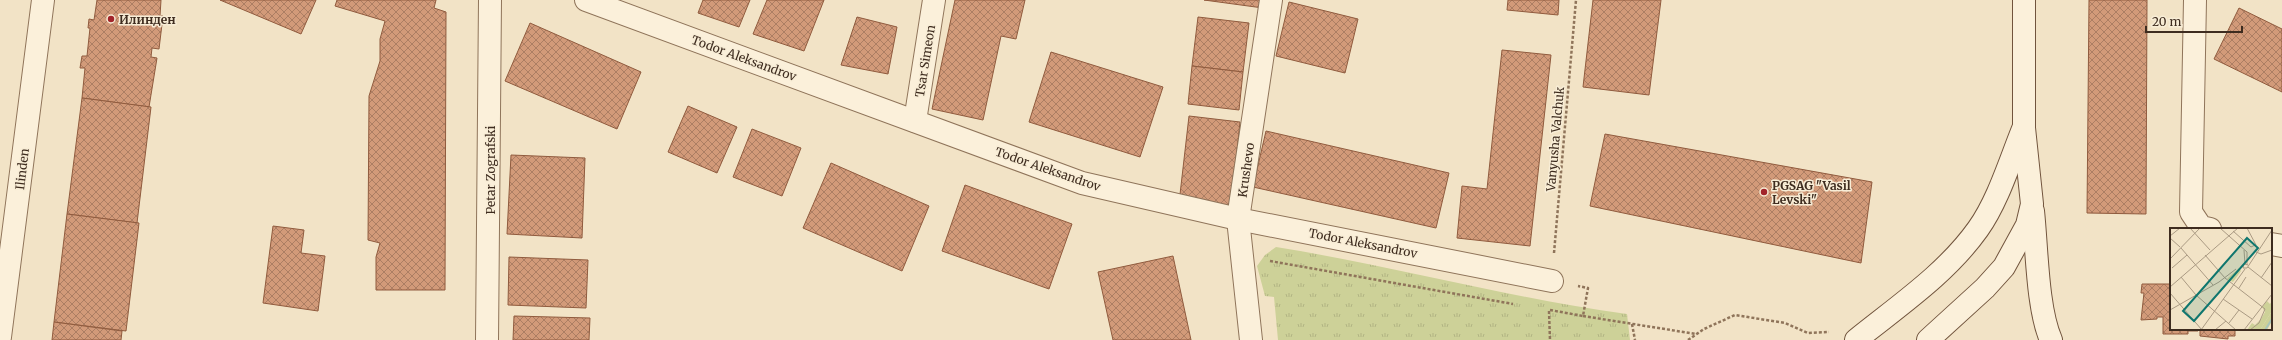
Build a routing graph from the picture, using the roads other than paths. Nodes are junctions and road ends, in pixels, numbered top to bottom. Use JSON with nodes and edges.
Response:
{"nodes":[{"id":1,"x":43,"y":0,"type":"edge"},
{"id":2,"x":490,"y":0,"type":"edge"},
{"id":3,"x":586,"y":0,"type":"edge"},
{"id":4,"x":934,"y":0,"type":"edge"},
{"id":5,"x":1271,"y":0,"type":"edge"},
{"id":6,"x":2024,"y":0,"type":"edge"},
{"id":7,"x":2195,"y":0,"type":"edge"},
{"id":8,"x":915,"y":121,"type":"junction"},
{"id":9,"x":2024,"y":128,"type":"junction"},
{"id":10,"x":2032,"y":204,"type":"junction"},
{"id":11,"x":1238,"y":219,"type":"junction"},
{"id":12,"x":2206,"y":228,"type":"edge"},
{"id":13,"x":2272,"y":244,"type":"edge"},
{"id":14,"x":2282,"y":246,"type":"edge"},
{"id":15,"x":1552,"y":280,"type":"road end"},
{"id":16,"x":0,"y":337,"type":"edge"},
{"id":17,"x":487,"y":340,"type":"edge"},
{"id":18,"x":1251,"y":340,"type":"edge"},
{"id":19,"x":1856,"y":340,"type":"edge"},
{"id":20,"x":1928,"y":340,"type":"edge"},
{"id":21,"x":2051,"y":340,"type":"edge"}],
"edges":[{"from":1,"to":16,"type":"street","name":"Ilinden"},
{"from":2,"to":17,"type":"street","name":"Petar Zografski"},
{"from":3,"to":8,"type":"street","name":"Todor Aleksandrov"},
{"from":4,"to":8,"type":"street","name":"Tsar Simeon"},
{"from":5,"to":11,"type":"street","name":"Krushevo"},
{"from":6,"to":9,"type":"street"},
{"from":7,"to":12,"type":"street"},
{"from":8,"to":11,"type":"street","name":"Todor Aleksandrov"},
{"from":9,"to":10,"type":"street"},
{"from":9,"to":19,"type":"street"},
{"from":10,"to":20,"type":"street"},
{"from":10,"to":21,"type":"street"},
{"from":11,"to":15,"type":"street","name":"Todor Aleksandrov"},
{"from":11,"to":18,"type":"street","name":"Krushevo"},
{"from":13,"to":14,"type":"street"}]}
